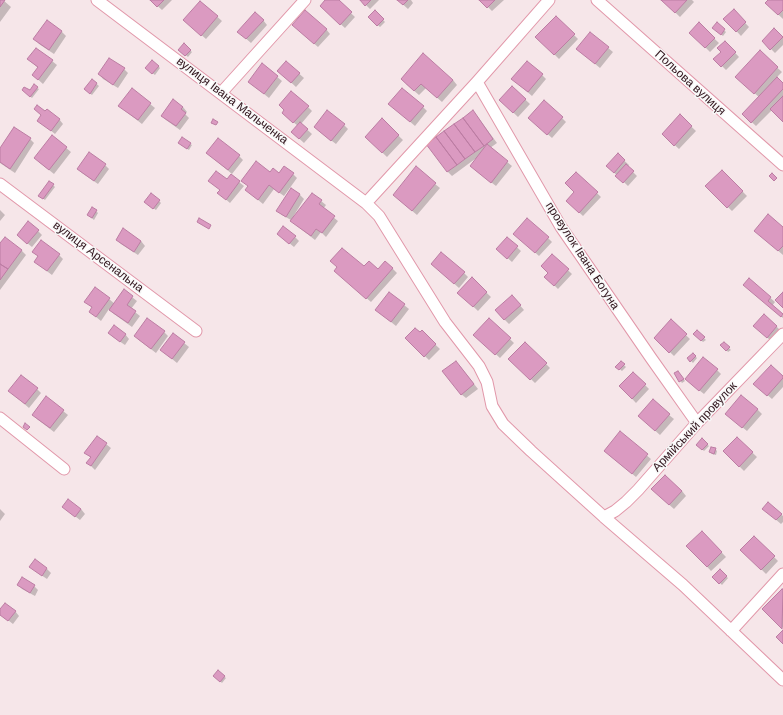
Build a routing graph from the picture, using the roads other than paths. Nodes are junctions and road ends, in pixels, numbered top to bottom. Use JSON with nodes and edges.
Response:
{"nodes":[{"id":1,"x":305,"y":0,"type":"edge"},
{"id":2,"x":549,"y":0,"type":"edge"},
{"id":3,"x":597,"y":0,"type":"edge"},
{"id":4,"x":100,"y":1,"type":"edge"},
{"id":5,"x":477,"y":82,"type":"junction"},
{"id":6,"x":221,"y":93,"type":"junction"},
{"id":7,"x":783,"y":165,"type":"edge"},
{"id":8,"x":0,"y":184,"type":"edge"},
{"id":9,"x":366,"y":203,"type":"junction"},
{"id":10,"x":196,"y":331,"type":"dead end"},
{"id":11,"x":783,"y":334,"type":"edge"},
{"id":12,"x":0,"y":418,"type":"edge"},
{"id":13,"x":697,"y":424,"type":"junction"},
{"id":14,"x":64,"y":469,"type":"dead end"},
{"id":15,"x":604,"y":517,"type":"junction"},
{"id":16,"x":783,"y":574,"type":"edge"},
{"id":17,"x":730,"y":631,"type":"junction"},
{"id":18,"x":783,"y":680,"type":"edge"}],
"edges":[{"from":1,"to":6,"type":"street"},
{"from":2,"to":5,"type":"street"},
{"from":3,"to":7,"type":"street","name":"Польова вулиця"},
{"from":4,"to":6,"type":"street","name":"вулиця Івана Мальченка"},
{"from":5,"to":9,"type":"street"},
{"from":5,"to":13,"type":"street","name":"провулок Івана Богуна"},
{"from":6,"to":9,"type":"street","name":"вулиця Івана Мальченка"},
{"from":8,"to":10,"type":"street","name":"вулиця Арсенальна"},
{"from":9,"to":15,"type":"street","name":"вулиця Івана Мальченка"},
{"from":11,"to":13,"type":"street","name":"Армійський провулок"},
{"from":12,"to":14,"type":"street"},
{"from":13,"to":15,"type":"street","name":"Армійський провулок"},
{"from":15,"to":17,"type":"street","name":"вулиця Івана Мальченка"},
{"from":16,"to":17,"type":"street"},
{"from":17,"to":18,"type":"street","name":"вулиця Івана Мальченка"}]}
